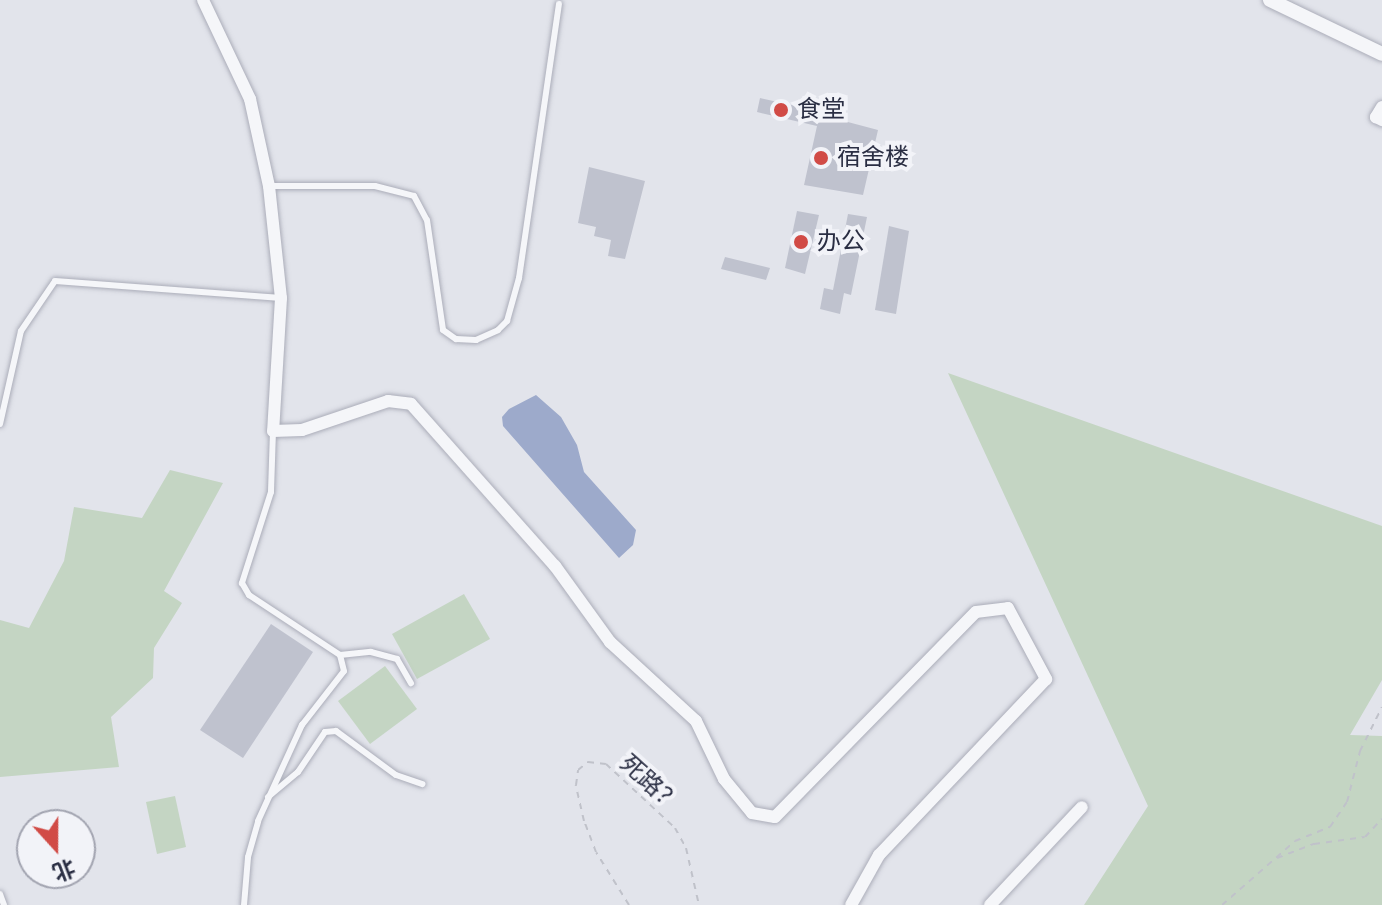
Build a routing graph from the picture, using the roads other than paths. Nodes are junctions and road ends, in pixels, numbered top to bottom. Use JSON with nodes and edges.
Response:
{"nodes":[{"id":1,"x":203,"y":0,"type":"edge"},
{"id":2,"x":1270,"y":0,"type":"edge"},
{"id":3,"x":559,"y":4,"type":"dead end"},
{"id":4,"x":1382,"y":54,"type":"edge"},
{"id":5,"x":1382,"y":107,"type":"edge"},
{"id":6,"x":1382,"y":120,"type":"edge"},
{"id":7,"x":269,"y":186,"type":"junction"},
{"id":8,"x":281,"y":298,"type":"junction"},
{"id":9,"x":0,"y":424,"type":"edge"},
{"id":10,"x":273,"y":431,"type":"junction"},
{"id":11,"x":340,"y":655,"type":"junction"},
{"id":12,"x":411,"y":683,"type":"dead end"},
{"id":13,"x":422,"y":784,"type":"dead end"},
{"id":14,"x":267,"y":797,"type":"junction"},
{"id":15,"x":1082,"y":807,"type":"dead end"},
{"id":16,"x":0,"y":894,"type":"edge"},
{"id":17,"x":4,"y":905,"type":"edge"},
{"id":18,"x":244,"y":905,"type":"edge"},
{"id":19,"x":851,"y":905,"type":"edge"},
{"id":20,"x":990,"y":905,"type":"edge"}],
"edges":[{"from":1,"to":7,"type":"street"},
{"from":2,"to":4,"type":"street"},
{"from":3,"to":7,"type":"lane"},
{"from":5,"to":6,"type":"street"},
{"from":7,"to":8,"type":"street"},
{"from":8,"to":9,"type":"lane"},
{"from":8,"to":10,"type":"street"},
{"from":10,"to":11,"type":"lane"},
{"from":10,"to":19,"type":"street"},
{"from":11,"to":12,"type":"lane"},
{"from":11,"to":14,"type":"lane"},
{"from":13,"to":14,"type":"lane"},
{"from":14,"to":18,"type":"lane"},
{"from":15,"to":20,"type":"street"},
{"from":16,"to":17,"type":"lane"}]}
